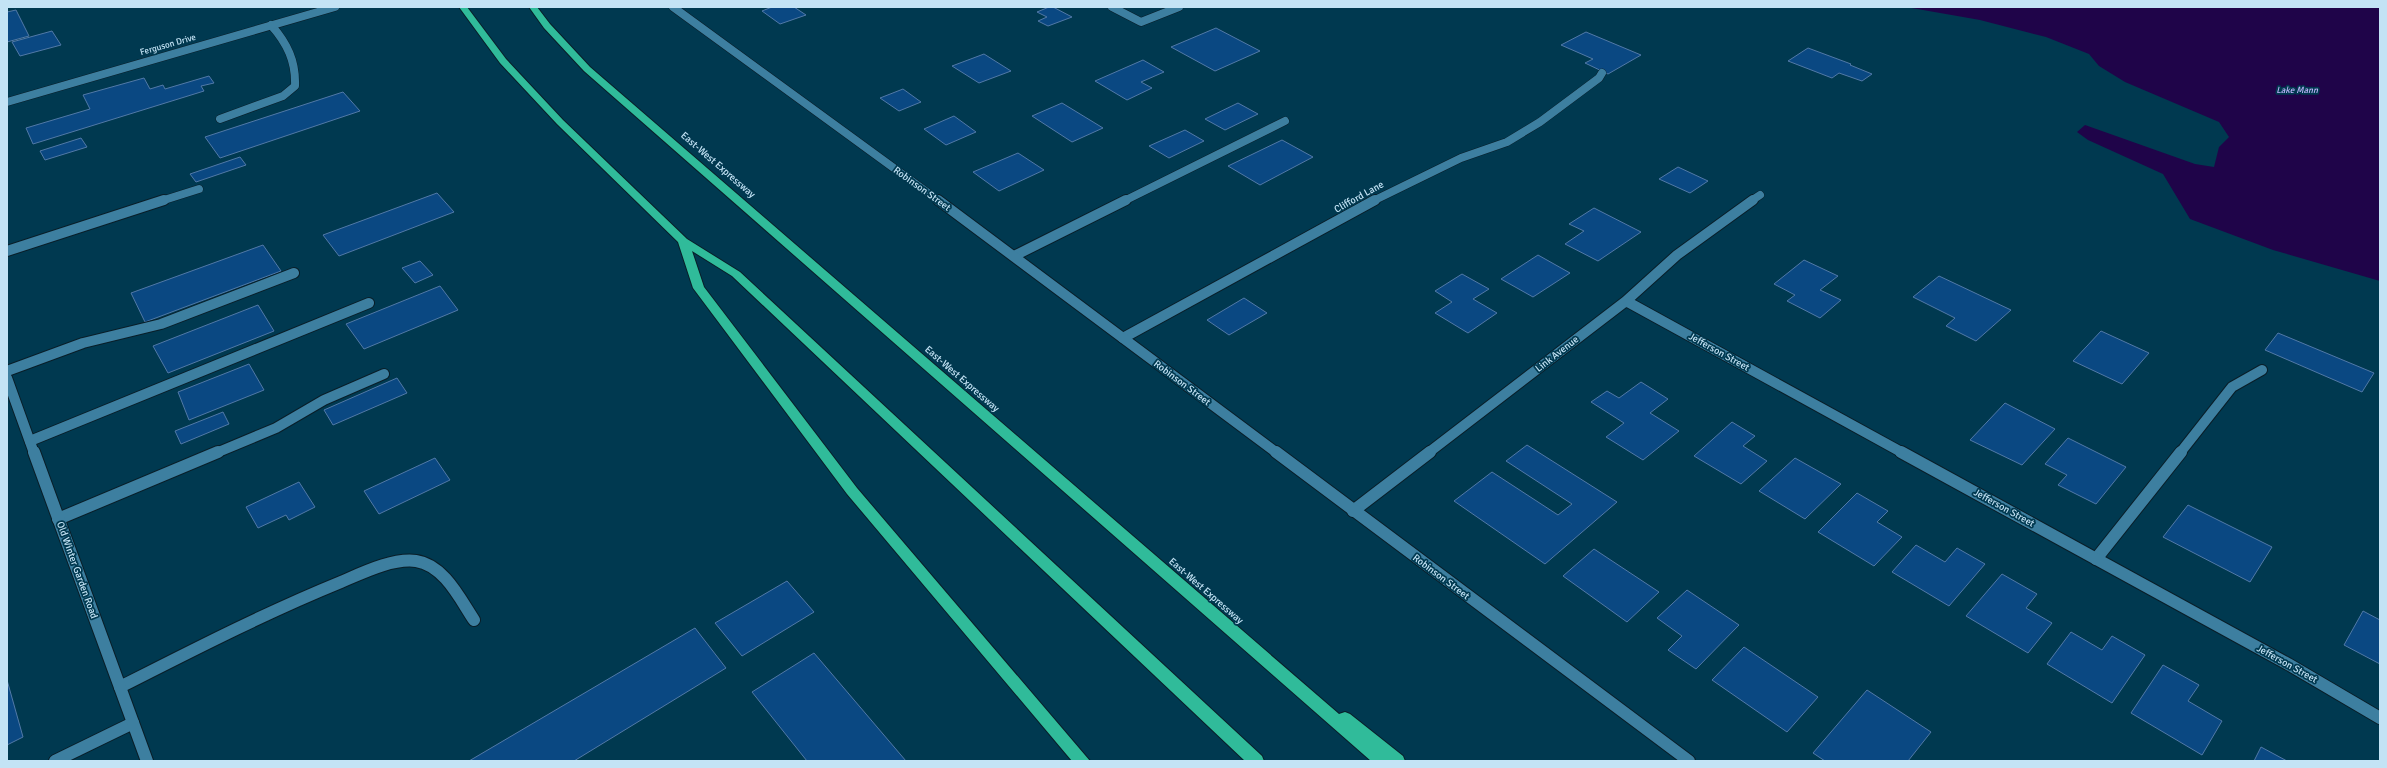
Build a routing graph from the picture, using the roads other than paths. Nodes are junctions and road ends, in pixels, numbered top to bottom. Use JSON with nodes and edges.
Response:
{"nodes":[{"id":1,"x":335,"y":7,"type":"edge"},
{"id":2,"x":463,"y":7,"type":"edge"},
{"id":3,"x":533,"y":7,"type":"edge"},
{"id":4,"x":673,"y":7,"type":"edge"},
{"id":5,"x":1112,"y":7,"type":"edge"},
{"id":6,"x":1179,"y":7,"type":"edge"},
{"id":7,"x":317,"y":9,"type":"edge"},
{"id":8,"x":271,"y":25,"type":"junction"},
{"id":9,"x":1602,"y":73,"type":"dead end"},
{"id":10,"x":7,"y":102,"type":"edge"},
{"id":11,"x":220,"y":119,"type":"dead end"},
{"id":12,"x":1285,"y":121,"type":"dead end"},
{"id":13,"x":199,"y":189,"type":"dead end"},
{"id":14,"x":1760,"y":195,"type":"dead end"},
{"id":15,"x":683,"y":241,"type":"junction"},
{"id":16,"x":7,"y":251,"type":"edge"},
{"id":17,"x":1014,"y":256,"type":"junction"},
{"id":18,"x":294,"y":273,"type":"dead end"},
{"id":19,"x":1626,"y":301,"type":"junction"},
{"id":20,"x":369,"y":302,"type":"dead end"},
{"id":21,"x":1123,"y":338,"type":"junction"},
{"id":22,"x":2262,"y":370,"type":"dead end"},
{"id":23,"x":7,"y":371,"type":"edge"},
{"id":24,"x":384,"y":374,"type":"dead end"},
{"id":25,"x":7,"y":378,"type":"edge"},
{"id":26,"x":30,"y":441,"type":"junction"},
{"id":27,"x":1353,"y":510,"type":"junction"},
{"id":28,"x":58,"y":518,"type":"junction"},
{"id":29,"x":2096,"y":559,"type":"junction"},
{"id":30,"x":1173,"y":581,"type":"junction"},
{"id":31,"x":474,"y":620,"type":"dead end"},
{"id":32,"x":120,"y":687,"type":"junction"},
{"id":33,"x":2380,"y":718,"type":"edge"},
{"id":34,"x":133,"y":723,"type":"junction"},
{"id":35,"x":55,"y":761,"type":"edge"},
{"id":36,"x":147,"y":761,"type":"edge"},
{"id":37,"x":1082,"y":761,"type":"edge"},
{"id":38,"x":1256,"y":761,"type":"edge"},
{"id":39,"x":1382,"y":761,"type":"edge"},
{"id":40,"x":1397,"y":761,"type":"edge"},
{"id":41,"x":1689,"y":761,"type":"edge"}],
"edges":[{"from":1,"to":7,"type":"street","name":"Ferguson Drive"},
{"from":2,"to":15,"type":"highway"},
{"from":3,"to":30,"type":"highway","name":"East-West Expressway"},
{"from":4,"to":17,"type":"street","name":"Robinson Street"},
{"from":5,"to":6,"type":"street"},
{"from":7,"to":8,"type":"street","name":"Ferguson Drive"},
{"from":8,"to":10,"type":"street","name":"Ferguson Drive"},
{"from":8,"to":11,"type":"street"},
{"from":9,"to":21,"type":"street","name":"Clifford Lane"},
{"from":12,"to":17,"type":"street"},
{"from":13,"to":16,"type":"street"},
{"from":14,"to":19,"type":"street","name":"Link Avenue"},
{"from":15,"to":37,"type":"highway"},
{"from":15,"to":38,"type":"highway"},
{"from":17,"to":21,"type":"street","name":"Robinson Street"},
{"from":18,"to":23,"type":"street"},
{"from":19,"to":27,"type":"street","name":"Link Avenue"},
{"from":19,"to":29,"type":"street","name":"Jefferson Street"},
{"from":20,"to":26,"type":"street"},
{"from":21,"to":27,"type":"street","name":"Robinson Street"},
{"from":22,"to":29,"type":"street"},
{"from":24,"to":28,"type":"street"},
{"from":25,"to":26,"type":"street","name":"Old Winter Garden Road"},
{"from":26,"to":28,"type":"street","name":"Old Winter Garden Road"},
{"from":27,"to":41,"type":"street","name":"Robinson Street"},
{"from":28,"to":32,"type":"street","name":"Old Winter Garden Road"},
{"from":29,"to":33,"type":"street","name":"Jefferson Street"},
{"from":30,"to":39,"type":"highway","name":"East-West Expressway"},
{"from":30,"to":40,"type":"highway"},
{"from":31,"to":32,"type":"street"},
{"from":32,"to":34,"type":"street","name":"Old Winter Garden Road"},
{"from":34,"to":35,"type":"street"},
{"from":34,"to":36,"type":"street","name":"Old Winter Garden Road"}]}
